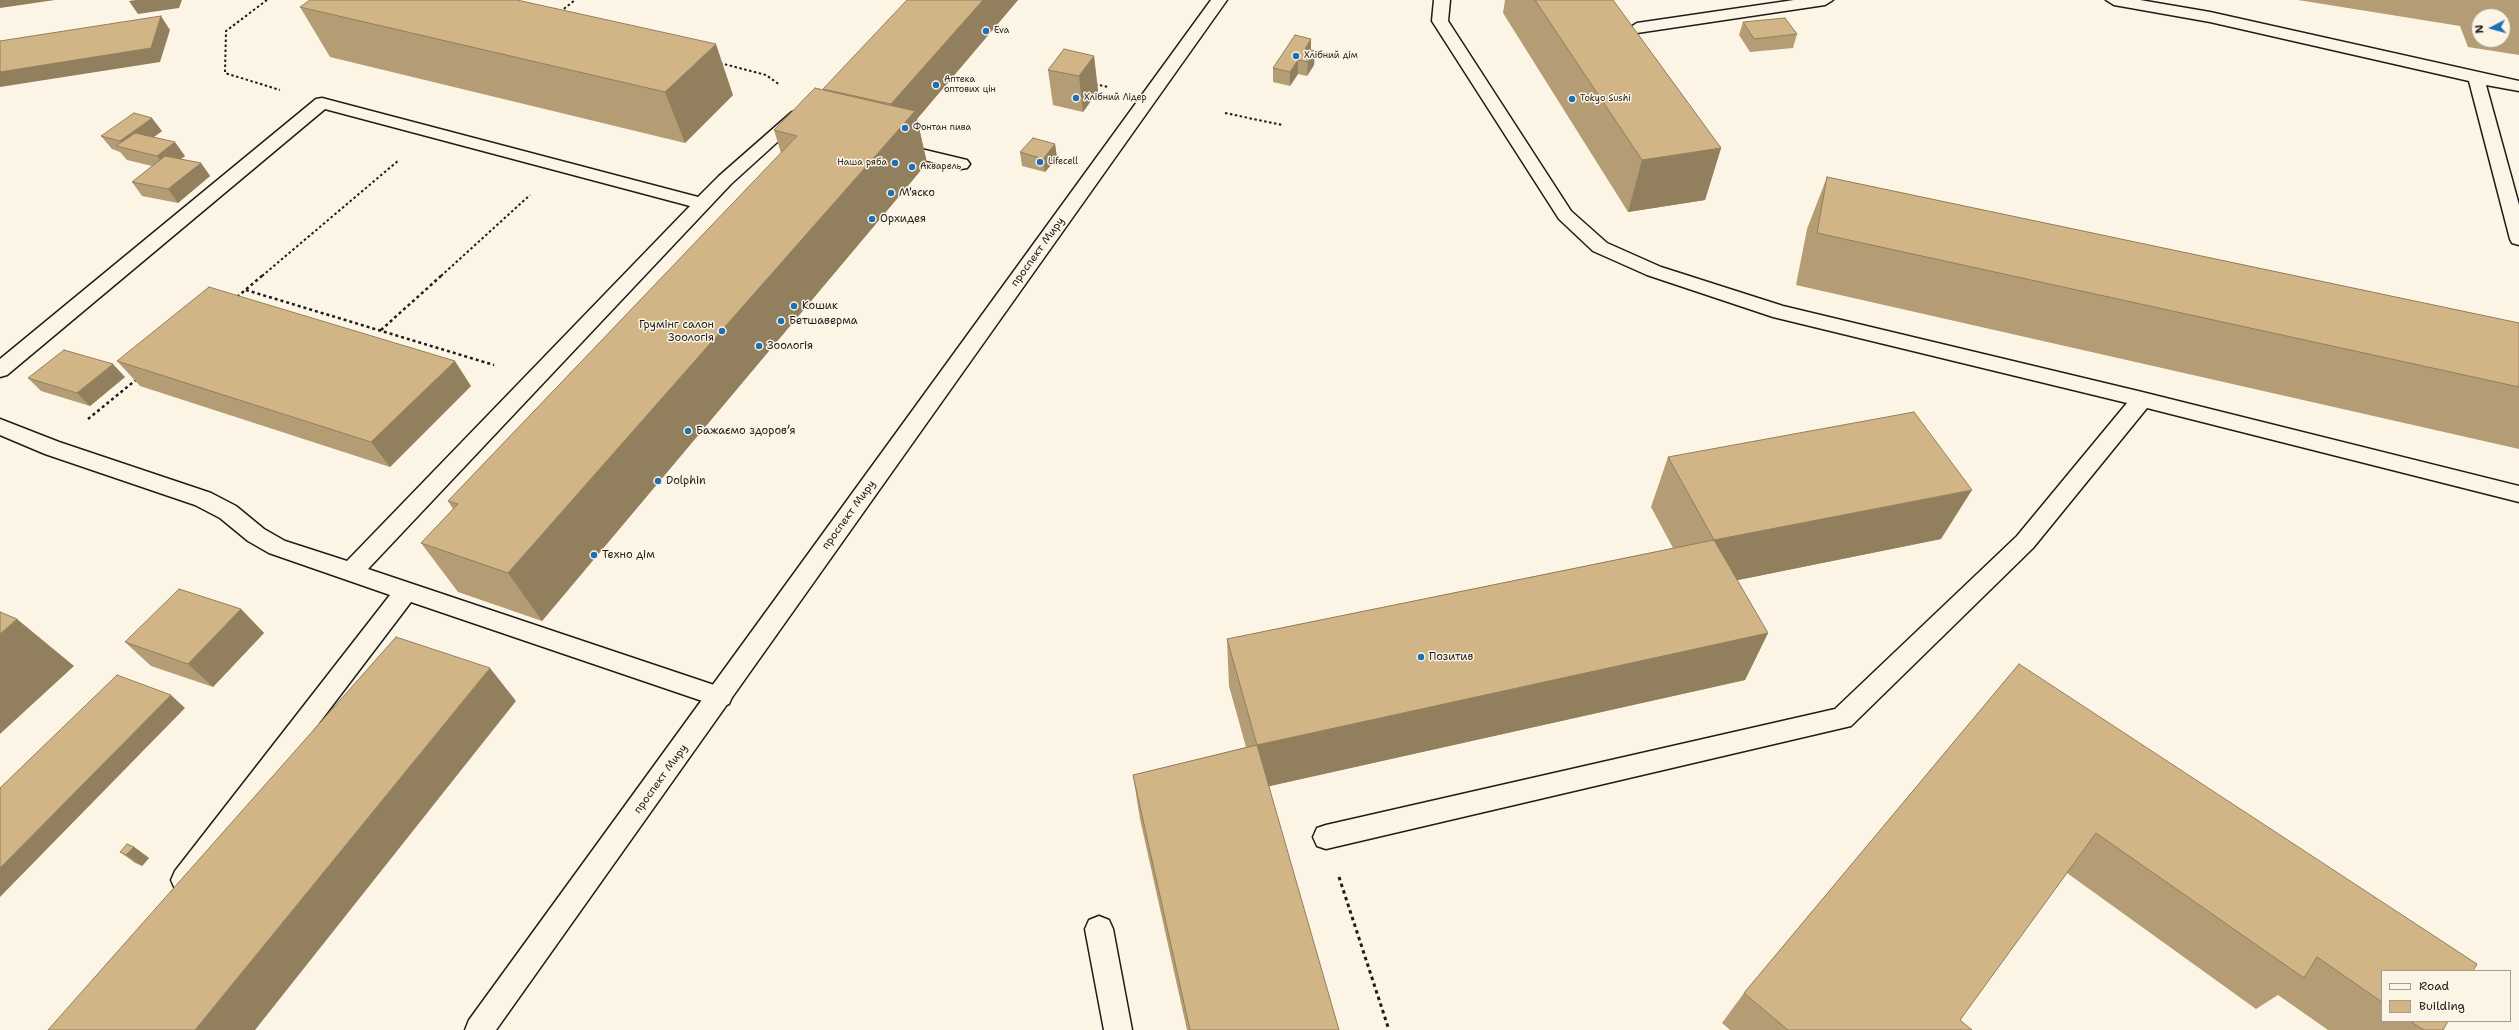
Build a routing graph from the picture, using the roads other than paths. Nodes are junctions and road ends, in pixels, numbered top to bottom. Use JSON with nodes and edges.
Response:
{"nodes":[{"id":1,"x":1219,"y":0,"type":"edge"},
{"id":2,"x":1442,"y":0,"type":"edge"},
{"id":3,"x":1825,"y":0,"type":"edge"},
{"id":4,"x":2114,"y":0,"type":"edge"},
{"id":5,"x":1637,"y":28,"type":"dead end"},
{"id":6,"x":2476,"y":78,"type":"junction"},
{"id":7,"x":2519,"y":86,"type":"edge"},
{"id":8,"x":809,"y":105,"type":"edge"},
{"id":9,"x":877,"y":143,"type":"edge"},
{"id":10,"x":961,"y":164,"type":"dead end"},
{"id":11,"x":703,"y":204,"type":"junction"},
{"id":12,"x":2519,"y":239,"type":"edge"},
{"id":13,"x":0,"y":370,"type":"edge"},
{"id":14,"x":2142,"y":399,"type":"junction"},
{"id":15,"x":0,"y":427,"type":"edge"},
{"id":16,"x":2519,"y":494,"type":"edge"},
{"id":17,"x":351,"y":572,"type":"junction"},
{"id":18,"x":406,"y":591,"type":"junction"},
{"id":19,"x":720,"y":697,"type":"junction"},
{"id":20,"x":1326,"y":837,"type":"road end"},
{"id":21,"x":170,"y":898,"type":"edge"},
{"id":22,"x":1099,"y":929,"type":"dead end"},
{"id":23,"x":479,"y":1030,"type":"edge"},
{"id":24,"x":1118,"y":1030,"type":"edge"}],
"edges":[{"from":1,"to":19,"type":"main road","name":"проспект Миру"},
{"from":2,"to":14,"type":"main road"},
{"from":3,"to":5,"type":"main road"},
{"from":4,"to":6,"type":"main road"},
{"from":6,"to":7,"type":"main road"},
{"from":6,"to":12,"type":"main road"},
{"from":8,"to":11,"type":"main road"},
{"from":9,"to":10,"type":"main road"},
{"from":11,"to":13,"type":"main road"},
{"from":11,"to":17,"type":"main road"},
{"from":14,"to":16,"type":"main road"},
{"from":14,"to":20,"type":"main road"},
{"from":15,"to":17,"type":"main road"},
{"from":17,"to":18,"type":"main road"},
{"from":18,"to":19,"type":"main road"},
{"from":18,"to":21,"type":"main road"},
{"from":19,"to":23,"type":"main road","name":"проспект Миру"},
{"from":22,"to":24,"type":"main road"}]}
